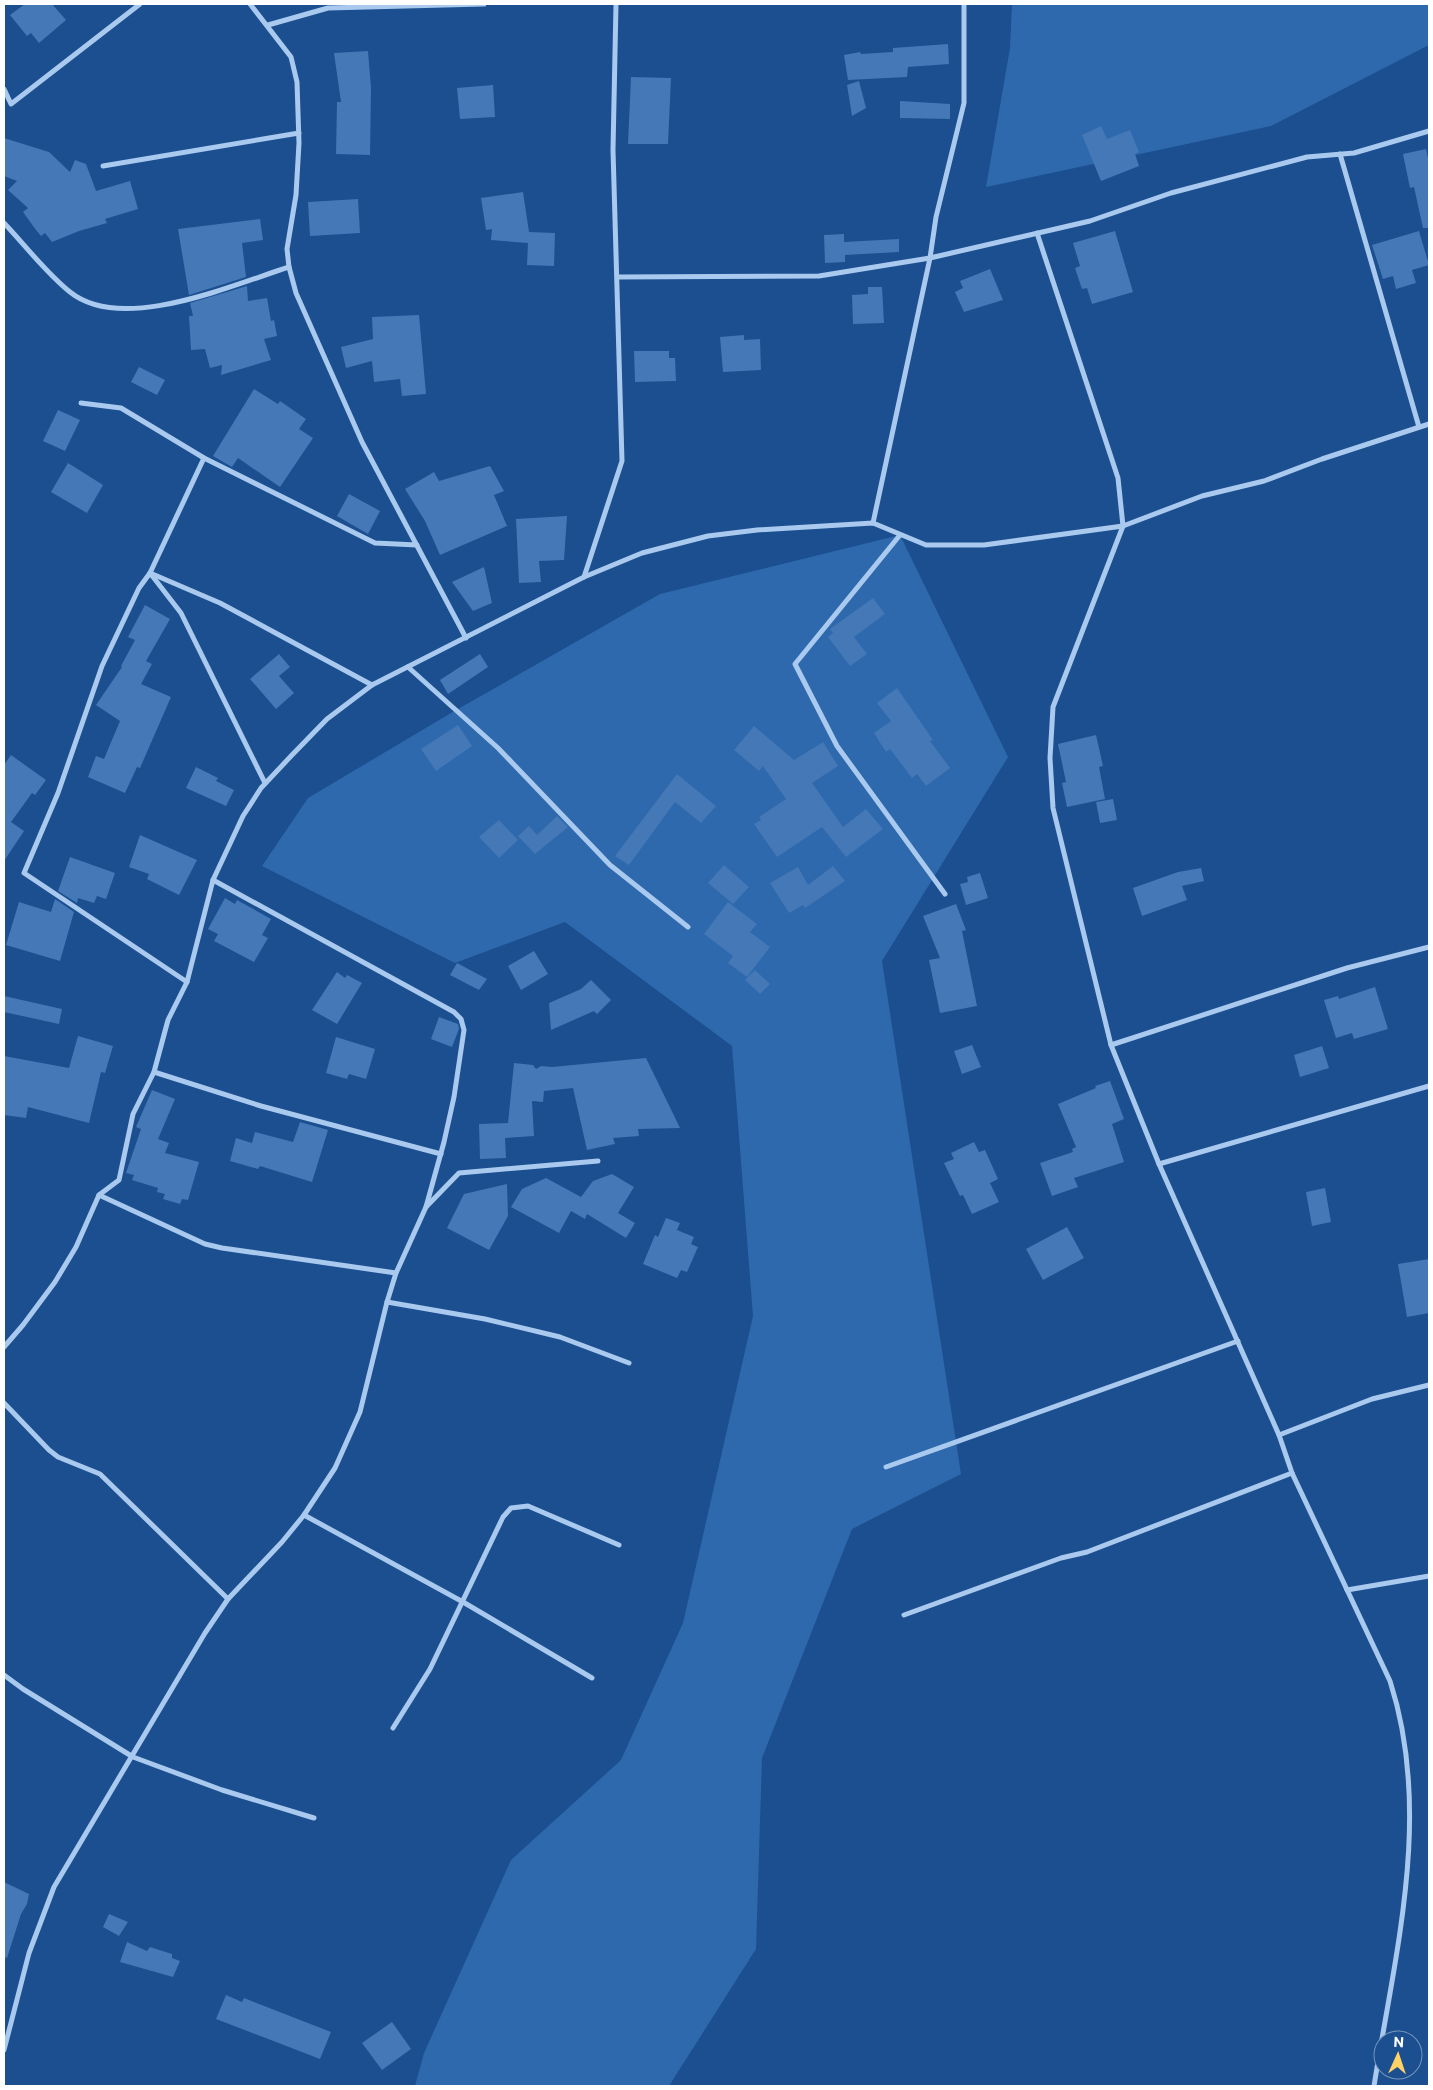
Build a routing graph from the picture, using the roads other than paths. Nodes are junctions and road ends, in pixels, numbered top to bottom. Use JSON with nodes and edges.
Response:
{"nodes":[{"id":1,"x":140,"y":4,"type":"edge"},
{"id":2,"x":250,"y":4,"type":"edge"},
{"id":3,"x":484,"y":4,"type":"edge"},
{"id":4,"x":616,"y":4,"type":"edge"},
{"id":5,"x":964,"y":4,"type":"edge"},
{"id":6,"x":268,"y":25,"type":"junction"},
{"id":7,"x":4,"y":90,"type":"edge"},
{"id":8,"x":1429,"y":131,"type":"edge"},
{"id":9,"x":299,"y":132,"type":"junction"},
{"id":10,"x":1340,"y":154,"type":"junction"},
{"id":11,"x":103,"y":166,"type":"dead end"},
{"id":12,"x":4,"y":223,"type":"edge"},
{"id":13,"x":1038,"y":233,"type":"junction"},
{"id":14,"x":930,"y":258,"type":"junction"},
{"id":15,"x":289,"y":267,"type":"junction"},
{"id":16,"x":618,"y":277,"type":"junction"},
{"id":17,"x":81,"y":404,"type":"dead end"},
{"id":18,"x":1429,"y":424,"type":"edge"},
{"id":19,"x":1419,"y":427,"type":"junction"},
{"id":20,"x":204,"y":458,"type":"junction"},
{"id":21,"x":873,"y":523,"type":"junction"},
{"id":22,"x":1123,"y":526,"type":"junction"},
{"id":23,"x":900,"y":534,"type":"junction"},
{"id":24,"x":417,"y":545,"type":"junction"},
{"id":25,"x":150,"y":573,"type":"junction"},
{"id":26,"x":584,"y":577,"type":"junction"},
{"id":27,"x":466,"y":638,"type":"junction"},
{"id":28,"x":408,"y":668,"type":"junction"},
{"id":29,"x":372,"y":685,"type":"junction"},
{"id":30,"x":266,"y":783,"type":"junction"},
{"id":31,"x":213,"y":880,"type":"junction"},
{"id":32,"x":945,"y":894,"type":"dead end"},
{"id":33,"x":688,"y":928,"type":"dead end"},
{"id":34,"x":1429,"y":947,"type":"edge"},
{"id":35,"x":187,"y":982,"type":"junction"},
{"id":36,"x":1111,"y":1045,"type":"junction"},
{"id":37,"x":154,"y":1072,"type":"junction"},
{"id":38,"x":1429,"y":1086,"type":"edge"},
{"id":39,"x":441,"y":1154,"type":"junction"},
{"id":40,"x":598,"y":1161,"type":"dead end"},
{"id":41,"x":1159,"y":1164,"type":"junction"},
{"id":42,"x":100,"y":1196,"type":"junction"},
{"id":43,"x":426,"y":1208,"type":"junction"},
{"id":44,"x":396,"y":1273,"type":"junction"},
{"id":45,"x":387,"y":1302,"type":"junction"},
{"id":46,"x":1238,"y":1341,"type":"junction"},
{"id":47,"x":4,"y":1347,"type":"edge"},
{"id":48,"x":630,"y":1363,"type":"dead end"},
{"id":49,"x":1429,"y":1385,"type":"edge"},
{"id":50,"x":4,"y":1403,"type":"edge"},
{"id":51,"x":1279,"y":1435,"type":"junction"},
{"id":52,"x":886,"y":1467,"type":"dead end"},
{"id":53,"x":1292,"y":1473,"type":"junction"},
{"id":54,"x":304,"y":1514,"type":"junction"},
{"id":55,"x":619,"y":1545,"type":"dead end"},
{"id":56,"x":1429,"y":1576,"type":"edge"},
{"id":57,"x":1347,"y":1590,"type":"junction"},
{"id":58,"x":228,"y":1599,"type":"junction"},
{"id":59,"x":463,"y":1602,"type":"junction"},
{"id":60,"x":904,"y":1615,"type":"dead end"},
{"id":61,"x":4,"y":1674,"type":"edge"},
{"id":62,"x":592,"y":1678,"type":"dead end"},
{"id":63,"x":393,"y":1728,"type":"dead end"},
{"id":64,"x":133,"y":1757,"type":"junction"},
{"id":65,"x":314,"y":1818,"type":"dead end"},
{"id":66,"x":4,"y":2050,"type":"edge"},
{"id":67,"x":1374,"y":2086,"type":"edge"}],
"edges":[{"from":1,"to":7,"type":"street"},
{"from":2,"to":6,"type":"street"},
{"from":3,"to":6,"type":"street"},
{"from":4,"to":16,"type":"street"},
{"from":5,"to":14,"type":"street"},
{"from":6,"to":9,"type":"street"},
{"from":8,"to":10,"type":"street"},
{"from":9,"to":11,"type":"street"},
{"from":9,"to":15,"type":"street"},
{"from":10,"to":13,"type":"street"},
{"from":10,"to":19,"type":"street"},
{"from":12,"to":15,"type":"street"},
{"from":13,"to":14,"type":"street"},
{"from":13,"to":22,"type":"street"},
{"from":14,"to":16,"type":"street"},
{"from":14,"to":21,"type":"street"},
{"from":15,"to":24,"type":"street"},
{"from":16,"to":26,"type":"street"},
{"from":17,"to":20,"type":"street"},
{"from":18,"to":19,"type":"street"},
{"from":19,"to":22,"type":"street"},
{"from":20,"to":24,"type":"street"},
{"from":20,"to":25,"type":"street"},
{"from":21,"to":23,"type":"street"},
{"from":21,"to":26,"type":"street"},
{"from":22,"to":23,"type":"street"},
{"from":22,"to":36,"type":"street"},
{"from":23,"to":32,"type":"street"},
{"from":24,"to":27,"type":"street"},
{"from":25,"to":29,"type":"street"},
{"from":25,"to":30,"type":"street"},
{"from":25,"to":35,"type":"street"},
{"from":26,"to":27,"type":"street"},
{"from":27,"to":28,"type":"street"},
{"from":28,"to":29,"type":"street"},
{"from":28,"to":33,"type":"street"},
{"from":29,"to":30,"type":"street"},
{"from":30,"to":31,"type":"street"},
{"from":31,"to":35,"type":"street"},
{"from":31,"to":39,"type":"street"},
{"from":34,"to":36,"type":"street"},
{"from":35,"to":37,"type":"street"},
{"from":36,"to":41,"type":"street"},
{"from":37,"to":39,"type":"street"},
{"from":37,"to":42,"type":"street"},
{"from":38,"to":41,"type":"street"},
{"from":39,"to":43,"type":"street"},
{"from":40,"to":43,"type":"street"},
{"from":41,"to":46,"type":"street"},
{"from":42,"to":44,"type":"street"},
{"from":42,"to":47,"type":"street"},
{"from":43,"to":44,"type":"street"},
{"from":44,"to":45,"type":"street"},
{"from":45,"to":48,"type":"street"},
{"from":45,"to":54,"type":"street"},
{"from":46,"to":51,"type":"street"},
{"from":46,"to":52,"type":"street"},
{"from":49,"to":51,"type":"street"},
{"from":50,"to":58,"type":"street"},
{"from":51,"to":53,"type":"street"},
{"from":53,"to":57,"type":"street"},
{"from":53,"to":60,"type":"street"},
{"from":54,"to":58,"type":"street"},
{"from":54,"to":59,"type":"street"},
{"from":55,"to":59,"type":"street"},
{"from":56,"to":57,"type":"street"},
{"from":57,"to":67,"type":"street"},
{"from":58,"to":64,"type":"street"},
{"from":59,"to":62,"type":"street"},
{"from":59,"to":63,"type":"street"},
{"from":61,"to":64,"type":"street"},
{"from":64,"to":65,"type":"street"},
{"from":64,"to":66,"type":"street"}]}
